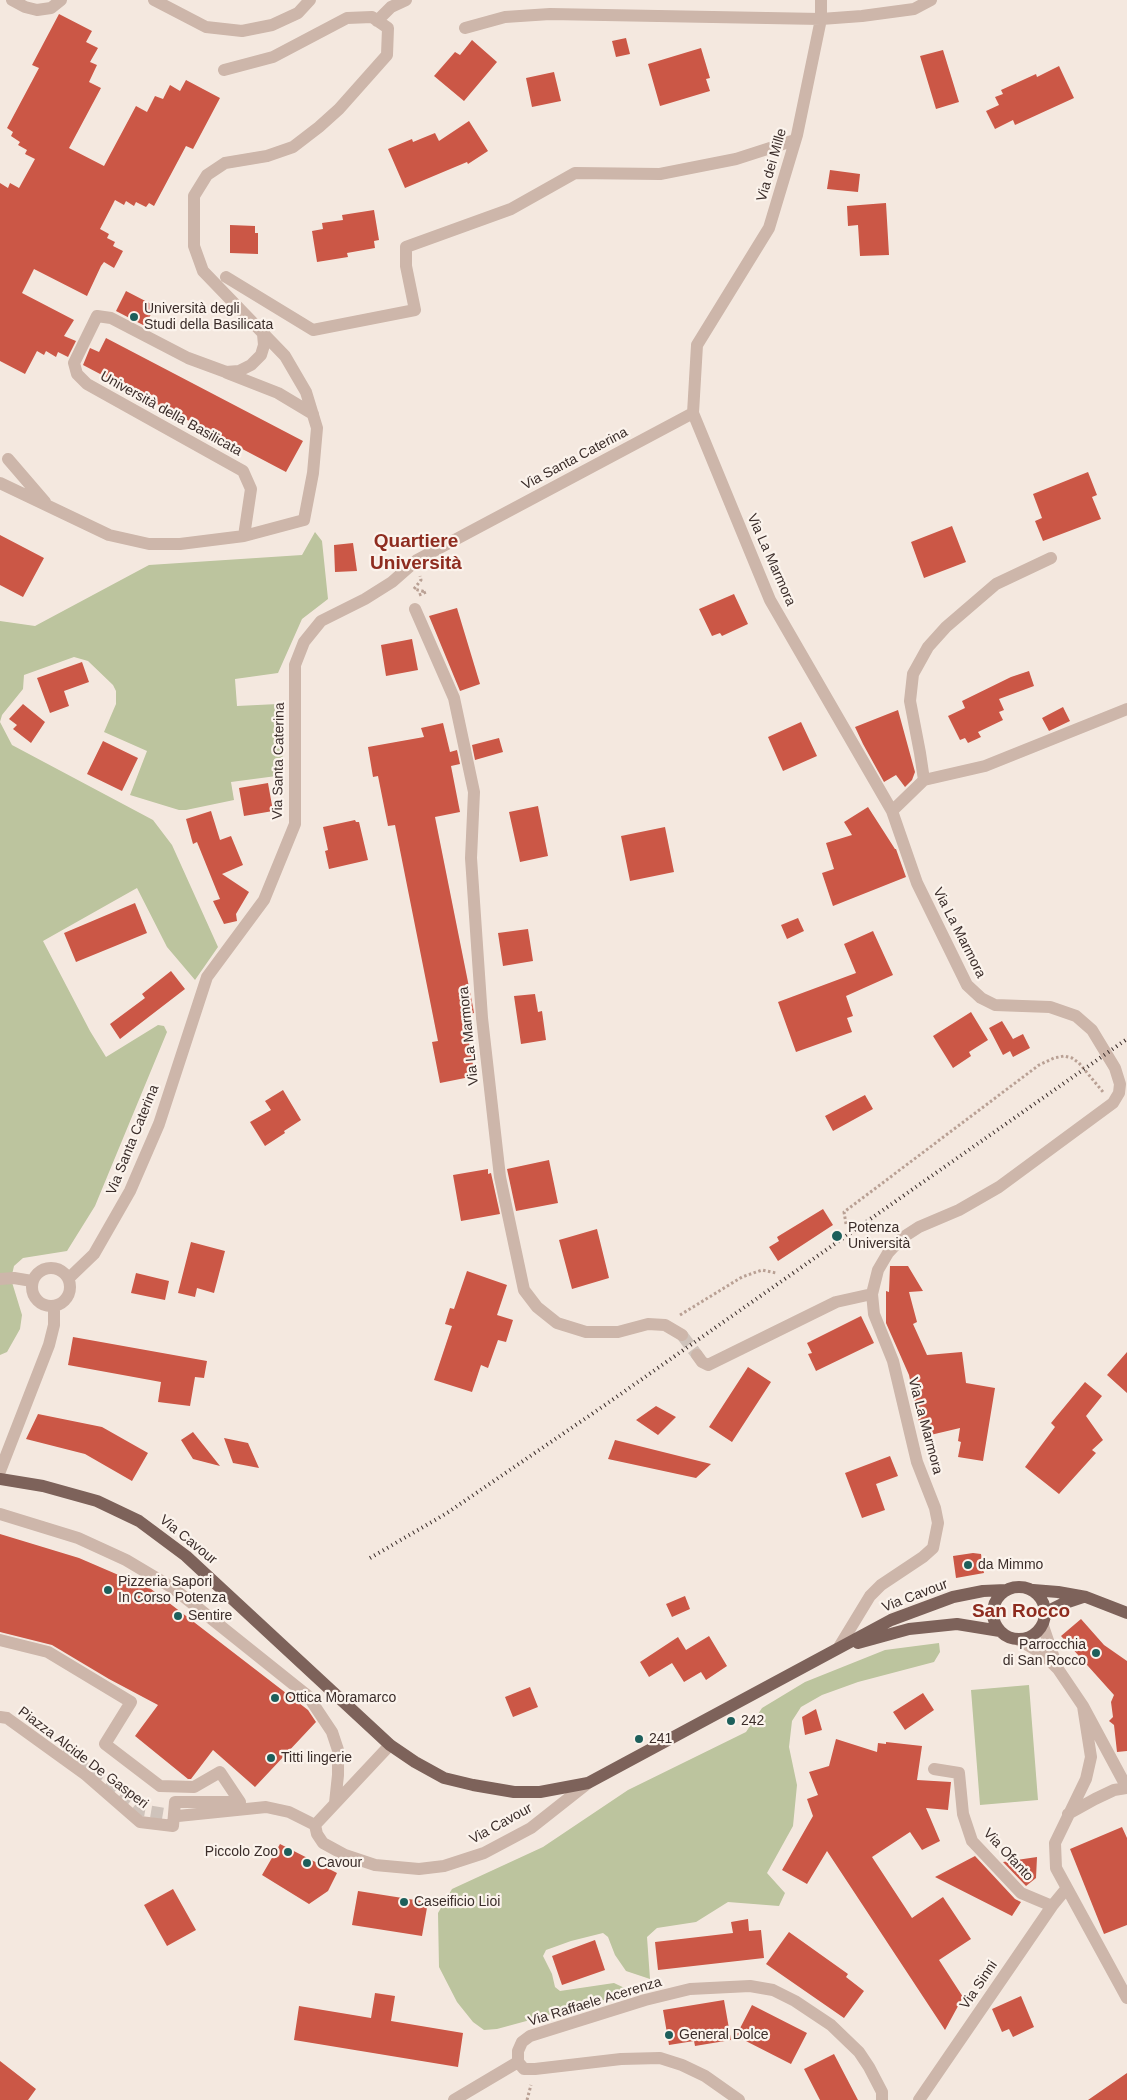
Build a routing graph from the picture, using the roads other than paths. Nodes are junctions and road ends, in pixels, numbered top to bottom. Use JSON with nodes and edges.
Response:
{"nodes":[{"id":1,"x":12,"y":0,"type":"edge"},
{"id":2,"x":61,"y":0,"type":"edge"},
{"id":3,"x":310,"y":0,"type":"edge"},
{"id":4,"x":406,"y":0,"type":"edge"},
{"id":5,"x":822,"y":0,"type":"edge"},
{"id":6,"x":931,"y":0,"type":"edge"},
{"id":7,"x":159,"y":1,"type":"edge"},
{"id":8,"x":821,"y":19,"type":"junction"},
{"id":9,"x":377,"y":21,"type":"junction"},
{"id":10,"x":465,"y":28,"type":"dead end"},
{"id":11,"x":224,"y":70,"type":"dead end"},
{"id":12,"x":795,"y":140,"type":"junction"},
{"id":13,"x":226,"y":277,"type":"dead end"},
{"id":14,"x":262,"y":334,"type":"junction"},
{"id":15,"x":226,"y":372,"type":"junction"},
{"id":16,"x":693,"y":413,"type":"junction"},
{"id":17,"x":313,"y":414,"type":"junction"},
{"id":18,"x":8,"y":459,"type":"dead end"},
{"id":19,"x":0,"y":483,"type":"edge"},
{"id":20,"x":50,"y":508,"type":"junction"},
{"id":21,"x":244,"y":536,"type":"junction"},
{"id":22,"x":1051,"y":558,"type":"dead end"},
{"id":23,"x":415,"y":609,"type":"road end"},
{"id":24,"x":1127,"y":709,"type":"edge"},
{"id":25,"x":924,"y":780,"type":"junction"},
{"id":26,"x":892,"y":810,"type":"junction"},
{"id":27,"x":69,"y":1278,"type":"junction"},
{"id":28,"x":0,"y":1279,"type":"edge"},
{"id":29,"x":32,"y":1281,"type":"junction"},
{"id":30,"x":872,"y":1294,"type":"junction"},
{"id":31,"x":54,"y":1306,"type":"junction"},
{"id":32,"x":682,"y":1335,"type":"tunnel mouth"},
{"id":33,"x":696,"y":1356,"type":"tunnel mouth"},
{"id":34,"x":0,"y":1471,"type":"edge"},
{"id":35,"x":0,"y":1479,"type":"edge"},
{"id":36,"x":0,"y":1514,"type":"edge"},
{"id":37,"x":1006,"y":1590,"type":"junction"},
{"id":38,"x":1033,"y":1590,"type":"junction"},
{"id":39,"x":1086,"y":1597,"type":"junction"},
{"id":40,"x":1046,"y":1612,"type":"junction"},
{"id":41,"x":1127,"y":1613,"type":"edge"},
{"id":42,"x":1043,"y":1626,"type":"junction"},
{"id":43,"x":1000,"y":1631,"type":"junction"},
{"id":44,"x":0,"y":1640,"type":"edge"},
{"id":45,"x":1019,"y":1640,"type":"junction"},
{"id":46,"x":839,"y":1647,"type":"junction"},
{"id":47,"x":1058,"y":1669,"type":"junction"},
{"id":48,"x":1083,"y":1706,"type":"junction"},
{"id":49,"x":0,"y":1717,"type":"edge"},
{"id":50,"x":390,"y":1744,"type":"junction"},
{"id":51,"x":934,"y":1769,"type":"dead end"},
{"id":52,"x":588,"y":1783,"type":"junction"},
{"id":53,"x":1127,"y":1788,"type":"edge"},
{"id":54,"x":335,"y":1802,"type":"junction"},
{"id":55,"x":1067,"y":1815,"type":"junction"},
{"id":56,"x":178,"y":1816,"type":"tunnel mouth"},
{"id":57,"x":316,"y":1825,"type":"junction"},
{"id":58,"x":1066,"y":1888,"type":"junction"},
{"id":59,"x":1052,"y":1906,"type":"junction"},
{"id":60,"x":1127,"y":1998,"type":"edge"},
{"id":61,"x":518,"y":2062,"type":"junction"},
{"id":62,"x":454,"y":2100,"type":"edge"},
{"id":63,"x":739,"y":2100,"type":"edge"},
{"id":64,"x":882,"y":2100,"type":"edge"},
{"id":65,"x":919,"y":2100,"type":"edge"}],
"edges":[{"from":1,"to":2,"type":"street"},
{"from":3,"to":7,"type":"street"},
{"from":4,"to":9,"type":"street"},
{"from":5,"to":8,"type":"street","name":"Via dei Mille"},
{"from":6,"to":8,"type":"street"},
{"from":8,"to":10,"type":"street"},
{"from":8,"to":12,"type":"street","name":"Via dei Mille"},
{"from":9,"to":11,"type":"street"},
{"from":9,"to":14,"type":"street"},
{"from":12,"to":13,"type":"street"},
{"from":12,"to":16,"type":"street","name":"Via dei Mille"},
{"from":14,"to":15,"type":"street"},
{"from":14,"to":17,"type":"street"},
{"from":15,"to":17,"type":"street","name":"Università della Basilicata"},
{"from":15,"to":21,"type":"street","name":"Università della Basilicata"},
{"from":16,"to":26,"type":"street","name":"Via La Marmora"},
{"from":16,"to":27,"type":"street","name":"Via Santa Caterina"},
{"from":17,"to":21,"type":"street"},
{"from":18,"to":20,"type":"street"},
{"from":19,"to":20,"type":"street"},
{"from":20,"to":21,"type":"street"},
{"from":22,"to":25,"type":"street"},
{"from":23,"to":32,"type":"street","name":"Via La Marmora"},
{"from":24,"to":25,"type":"street"},
{"from":25,"to":26,"type":"street"},
{"from":26,"to":30,"type":"street","name":"Via La Marmora"},
{"from":27,"to":29,"type":"street"},
{"from":27,"to":31,"type":"street"},
{"from":28,"to":29,"type":"street"},
{"from":29,"to":31,"type":"street"},
{"from":30,"to":33,"type":"street"},
{"from":30,"to":46,"type":"street","name":"Via La Marmora"},
{"from":31,"to":34,"type":"street"},
{"from":35,"to":50,"type":"main road","name":"Via Cavour"},
{"from":36,"to":54,"type":"street"},
{"from":37,"to":38,"type":"main road","name":"Via Cavour"},
{"from":37,"to":43,"type":"main road"},
{"from":37,"to":46,"type":"main road","name":"Via Cavour"},
{"from":38,"to":39,"type":"main road","name":"Via Cavour"},
{"from":38,"to":40,"type":"main road"},
{"from":39,"to":40,"type":"main road"},
{"from":39,"to":41,"type":"main road","name":"Via Cavour"},
{"from":40,"to":42,"type":"main road"},
{"from":42,"to":45,"type":"main road"},
{"from":42,"to":47,"type":"street","name":"Via Cavour"},
{"from":43,"to":45,"type":"main road","name":"Via Cavour"},
{"from":43,"to":46,"type":"main road","name":"Via Cavour"},
{"from":44,"to":49,"type":"street","name":"Piazza Alcide De Gasperi"},
{"from":45,"to":47,"type":"street","name":"Via Cavour"},
{"from":46,"to":52,"type":"main road","name":"Via Cavour"},
{"from":47,"to":48,"type":"street","name":"Via Cavour"},
{"from":48,"to":53,"type":"street","name":"Via Cavour"},
{"from":48,"to":55,"type":"street"},
{"from":50,"to":52,"type":"main road","name":"Via Cavour"},
{"from":50,"to":54,"type":"street"},
{"from":51,"to":59,"type":"street","name":"Via Ofanto"},
{"from":52,"to":57,"type":"street","name":"Via Cavour"},
{"from":53,"to":55,"type":"street"},
{"from":54,"to":57,"type":"street"},
{"from":55,"to":58,"type":"street"},
{"from":56,"to":57,"type":"street"},
{"from":58,"to":59,"type":"street","name":"Via Sinni"},
{"from":58,"to":60,"type":"street"},
{"from":59,"to":65,"type":"street","name":"Via Sinni"},
{"from":61,"to":62,"type":"street"},
{"from":61,"to":63,"type":"street"},
{"from":61,"to":64,"type":"street","name":"Via Raffaele Acerenza"}]}
